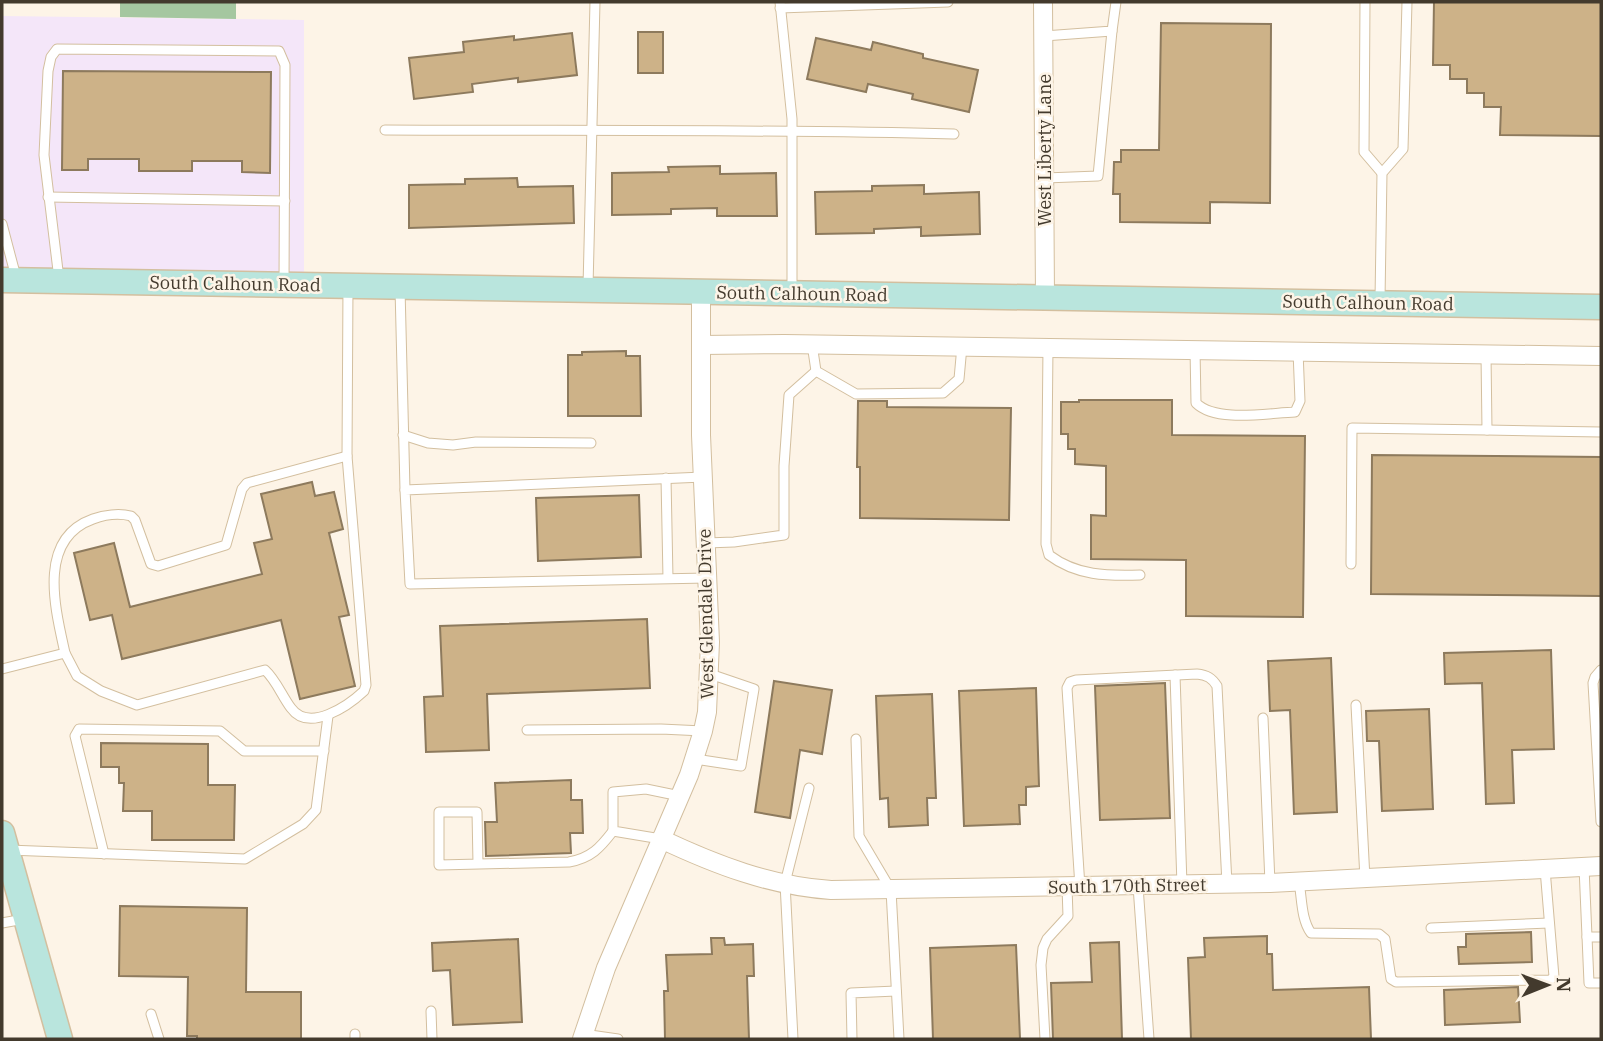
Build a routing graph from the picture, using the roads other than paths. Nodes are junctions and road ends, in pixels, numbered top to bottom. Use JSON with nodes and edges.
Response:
{"nodes":[{"id":1,"x":595,"y":2,"type":"edge"},
{"id":2,"x":948,"y":2,"type":"edge"},
{"id":3,"x":1043,"y":2,"type":"edge"},
{"id":4,"x":1116,"y":2,"type":"edge"},
{"id":5,"x":1365,"y":2,"type":"edge"},
{"id":6,"x":1407,"y":2,"type":"edge"},
{"id":7,"x":780,"y":5,"type":"edge"},
{"id":8,"x":1112,"y":31,"type":"junction"},
{"id":9,"x":1044,"y":36,"type":"junction"},
{"id":10,"x":385,"y":130,"type":"dead end"},
{"id":11,"x":791,"y":130,"type":"junction"},
{"id":12,"x":591,"y":132,"type":"junction"},
{"id":13,"x":954,"y":134,"type":"dead end"},
{"id":14,"x":1382,"y":173,"type":"junction"},
{"id":15,"x":1045,"y":178,"type":"junction"},
{"id":16,"x":48,"y":197,"type":"junction"},
{"id":17,"x":285,"y":201,"type":"junction"},
{"id":18,"x":2,"y":224,"type":"edge"},
{"id":19,"x":10,"y":280,"type":"edge"},
{"id":20,"x":59,"y":281,"type":"junction"},
{"id":21,"x":284,"y":285,"type":"junction"},
{"id":22,"x":348,"y":285,"type":"junction"},
{"id":23,"x":400,"y":287,"type":"junction"},
{"id":24,"x":588,"y":290,"type":"junction"},
{"id":25,"x":701,"y":292,"type":"junction"},
{"id":26,"x":792,"y":293,"type":"junction"},
{"id":27,"x":1045,"y":298,"type":"junction"},
{"id":28,"x":1380,"y":304,"type":"junction"},
{"id":29,"x":1601,"y":307,"type":"edge"},
{"id":30,"x":812,"y":344,"type":"junction"},
{"id":31,"x":702,"y":345,"type":"junction"},
{"id":32,"x":962,"y":346,"type":"junction"},
{"id":33,"x":1048,"y":347,"type":"junction"},
{"id":34,"x":1195,"y":349,"type":"junction"},
{"id":35,"x":1298,"y":351,"type":"junction"},
{"id":36,"x":1486,"y":355,"type":"junction"},
{"id":37,"x":1601,"y":356,"type":"edge"},
{"id":38,"x":816,"y":371,"type":"junction"},
{"id":39,"x":1487,"y":430,"type":"junction"},
{"id":40,"x":1601,"y":432,"type":"edge"},
{"id":41,"x":402,"y":435,"type":"junction"},
{"id":42,"x":591,"y":443,"type":"dead end"},
{"id":43,"x":347,"y":456,"type":"junction"},
{"id":44,"x":703,"y":477,"type":"junction"},
{"id":45,"x":666,"y":478,"type":"junction"},
{"id":46,"x":405,"y":490,"type":"junction"},
{"id":47,"x":706,"y":543,"type":"junction"},
{"id":48,"x":1350,"y":564,"type":"dead end"},
{"id":49,"x":1140,"y":575,"type":"dead end"},
{"id":50,"x":668,"y":578,"type":"junction"},
{"id":51,"x":708,"y":578,"type":"junction"},
{"id":52,"x":65,"y":653,"type":"junction"},
{"id":53,"x":2,"y":669,"type":"edge"},
{"id":54,"x":1601,"y":670,"type":"edge"},
{"id":55,"x":710,"y":674,"type":"junction"},
{"id":56,"x":1175,"y":675,"type":"junction"},
{"id":57,"x":1356,"y":705,"type":"dead end"},
{"id":58,"x":328,"y":716,"type":"junction"},
{"id":59,"x":1263,"y":718,"type":"dead end"},
{"id":60,"x":527,"y":730,"type":"dead end"},
{"id":61,"x":703,"y":731,"type":"junction"},
{"id":62,"x":856,"y":739,"type":"dead end"},
{"id":63,"x":324,"y":751,"type":"junction"},
{"id":64,"x":695,"y":759,"type":"junction"},
{"id":65,"x":808,"y":788,"type":"dead end"},
{"id":66,"x":680,"y":796,"type":"junction"},
{"id":67,"x":1601,"y":820,"type":"edge"},
{"id":68,"x":613,"y":831,"type":"junction"},
{"id":69,"x":662,"y":839,"type":"junction"},
{"id":70,"x":3,"y":844,"type":"edge"},
{"id":71,"x":104,"y":854,"type":"junction"},
{"id":72,"x":478,"y":864,"type":"junction"},
{"id":73,"x":1592,"y":866,"type":"edge"},
{"id":74,"x":1545,"y":869,"type":"junction"},
{"id":75,"x":1365,"y":879,"type":"junction"},
{"id":76,"x":1300,"y":882,"type":"junction"},
{"id":77,"x":785,"y":883,"type":"junction"},
{"id":78,"x":1270,"y":883,"type":"junction"},
{"id":79,"x":1227,"y":884,"type":"junction"},
{"id":80,"x":1182,"y":885,"type":"junction"},
{"id":81,"x":1138,"y":886,"type":"junction"},
{"id":82,"x":1074,"y":887,"type":"junction"},
{"id":83,"x":891,"y":890,"type":"junction"},
{"id":84,"x":27,"y":919,"type":"junction"},
{"id":85,"x":2,"y":923,"type":"edge"},
{"id":86,"x":1549,"y":923,"type":"junction"},
{"id":87,"x":1431,"y":928,"type":"dead end"},
{"id":88,"x":1587,"y":937,"type":"junction"},
{"id":89,"x":1601,"y":937,"type":"edge"},
{"id":90,"x":1601,"y":983,"type":"edge"},
{"id":91,"x":897,"y":991,"type":"junction"},
{"id":92,"x":431,"y":1011,"type":"dead end"},
{"id":93,"x":151,"y":1014,"type":"dead end"},
{"id":94,"x":582,"y":1037,"type":"edge"},
{"id":95,"x":60,"y":1039,"type":"edge"},
{"id":96,"x":159,"y":1039,"type":"edge"},
{"id":97,"x":432,"y":1039,"type":"edge"},
{"id":98,"x":618,"y":1039,"type":"edge"},
{"id":99,"x":793,"y":1039,"type":"edge"},
{"id":100,"x":852,"y":1039,"type":"edge"},
{"id":101,"x":899,"y":1039,"type":"edge"},
{"id":102,"x":1045,"y":1039,"type":"edge"},
{"id":103,"x":1149,"y":1039,"type":"edge"}],
"edges":[{"from":1,"to":12,"type":"lane"},
{"from":2,"to":7,"type":"lane"},
{"from":3,"to":9,"type":"street","name":"West Liberty Lane"},
{"from":4,"to":8,"type":"lane"},
{"from":5,"to":14,"type":"lane"},
{"from":6,"to":14,"type":"lane"},
{"from":7,"to":11,"type":"lane"},
{"from":8,"to":9,"type":"lane"},
{"from":8,"to":15,"type":"lane"},
{"from":9,"to":15,"type":"street","name":"West Liberty Lane"},
{"from":10,"to":12,"type":"lane"},
{"from":11,"to":12,"type":"lane"},
{"from":11,"to":13,"type":"lane"},
{"from":11,"to":26,"type":"lane"},
{"from":12,"to":24,"type":"lane"},
{"from":14,"to":28,"type":"lane"},
{"from":15,"to":27,"type":"street","name":"West Liberty Lane"},
{"from":16,"to":17,"type":"lane"},
{"from":16,"to":17,"type":"lane"},
{"from":16,"to":20,"type":"lane"},
{"from":17,"to":21,"type":"lane"},
{"from":18,"to":19,"type":"lane"},
{"from":19,"to":20,"type":"street","name":"South Calhoun Road"},
{"from":20,"to":21,"type":"street","name":"South Calhoun Road"},
{"from":21,"to":22,"type":"street","name":"South Calhoun Road"},
{"from":22,"to":23,"type":"street","name":"South Calhoun Road"},
{"from":22,"to":43,"type":"lane"},
{"from":23,"to":24,"type":"street","name":"South Calhoun Road"},
{"from":23,"to":41,"type":"lane"},
{"from":24,"to":25,"type":"street","name":"South Calhoun Road"},
{"from":25,"to":26,"type":"street","name":"South Calhoun Road"},
{"from":25,"to":31,"type":"street","name":"West Glendale Drive"},
{"from":26,"to":27,"type":"street","name":"South Calhoun Road"},
{"from":27,"to":28,"type":"street","name":"South Calhoun Road"},
{"from":28,"to":29,"type":"street","name":"South Calhoun Road"},
{"from":30,"to":31,"type":"street"},
{"from":30,"to":32,"type":"street"},
{"from":30,"to":38,"type":"lane"},
{"from":31,"to":44,"type":"street","name":"West Glendale Drive"},
{"from":32,"to":33,"type":"street"},
{"from":32,"to":38,"type":"lane"},
{"from":33,"to":34,"type":"street"},
{"from":33,"to":49,"type":"lane"},
{"from":34,"to":35,"type":"street"},
{"from":34,"to":35,"type":"lane"},
{"from":35,"to":36,"type":"street"},
{"from":36,"to":37,"type":"street"},
{"from":36,"to":39,"type":"lane"},
{"from":38,"to":47,"type":"lane"},
{"from":39,"to":40,"type":"lane"},
{"from":39,"to":48,"type":"lane"},
{"from":41,"to":42,"type":"lane"},
{"from":41,"to":46,"type":"lane"},
{"from":43,"to":52,"type":"lane"},
{"from":43,"to":58,"type":"lane"},
{"from":44,"to":45,"type":"lane"},
{"from":44,"to":47,"type":"street","name":"West Glendale Drive"},
{"from":45,"to":46,"type":"lane"},
{"from":45,"to":50,"type":"lane"},
{"from":46,"to":50,"type":"lane"},
{"from":47,"to":51,"type":"street","name":"West Glendale Drive"},
{"from":50,"to":51,"type":"lane"},
{"from":51,"to":55,"type":"street","name":"West Glendale Drive"},
{"from":52,"to":53,"type":"lane"},
{"from":52,"to":58,"type":"lane"},
{"from":54,"to":67,"type":"lane"},
{"from":55,"to":61,"type":"street","name":"West Glendale Drive"},
{"from":55,"to":64,"type":"lane"},
{"from":56,"to":79,"type":"lane"},
{"from":56,"to":80,"type":"lane"},
{"from":56,"to":82,"type":"lane"},
{"from":57,"to":75,"type":"lane"},
{"from":58,"to":63,"type":"lane"},
{"from":59,"to":78,"type":"lane"},
{"from":60,"to":61,"type":"lane"},
{"from":61,"to":64,"type":"street","name":"West Glendale Drive"},
{"from":62,"to":83,"type":"lane"},
{"from":63,"to":71,"type":"lane"},
{"from":63,"to":71,"type":"lane"},
{"from":64,"to":66,"type":"street","name":"West Glendale Drive"},
{"from":65,"to":77,"type":"lane"},
{"from":66,"to":68,"type":"lane"},
{"from":66,"to":69,"type":"street","name":"West Glendale Drive"},
{"from":68,"to":69,"type":"lane"},
{"from":68,"to":72,"type":"lane"},
{"from":69,"to":77,"type":"street","name":"South 170th Street"},
{"from":69,"to":94,"type":"street","name":"West Glendale Drive"},
{"from":70,"to":71,"type":"lane"},
{"from":70,"to":84,"type":"street"},
{"from":72,"to":72,"type":"lane"},
{"from":73,"to":74,"type":"street","name":"South 170th Street"},
{"from":73,"to":88,"type":"lane"},
{"from":74,"to":75,"type":"street","name":"South 170th Street"},
{"from":74,"to":86,"type":"lane"},
{"from":75,"to":76,"type":"street","name":"South 170th Street"},
{"from":76,"to":78,"type":"street","name":"South 170th Street"},
{"from":76,"to":86,"type":"lane"},
{"from":77,"to":83,"type":"street","name":"South 170th Street"},
{"from":77,"to":99,"type":"lane"},
{"from":78,"to":79,"type":"street","name":"South 170th Street"},
{"from":79,"to":80,"type":"street","name":"South 170th Street"},
{"from":80,"to":81,"type":"street","name":"South 170th Street"},
{"from":81,"to":82,"type":"street","name":"South 170th Street"},
{"from":81,"to":103,"type":"lane"},
{"from":82,"to":83,"type":"street","name":"South 170th Street"},
{"from":82,"to":102,"type":"lane"},
{"from":83,"to":91,"type":"lane"},
{"from":84,"to":85,"type":"lane"},
{"from":84,"to":95,"type":"street"},
{"from":86,"to":87,"type":"lane"},
{"from":88,"to":89,"type":"lane"},
{"from":88,"to":90,"type":"lane"},
{"from":91,"to":100,"type":"lane"},
{"from":91,"to":101,"type":"lane"},
{"from":92,"to":97,"type":"lane"},
{"from":93,"to":96,"type":"lane"},
{"from":94,"to":98,"type":"lane"}]}
